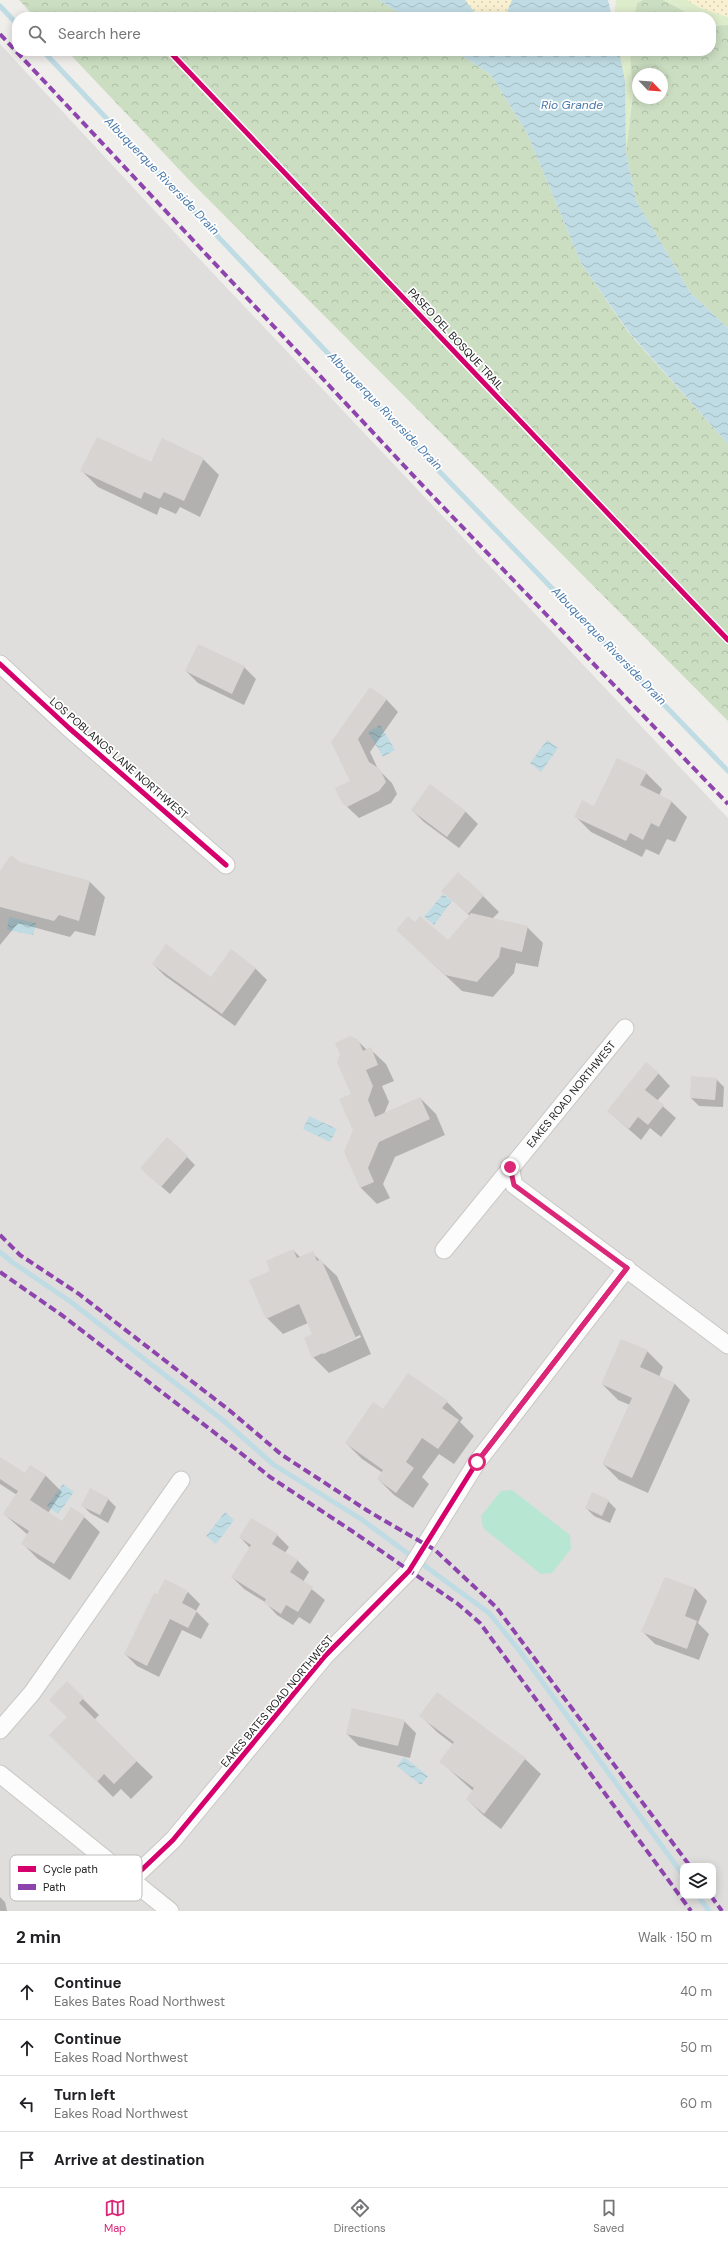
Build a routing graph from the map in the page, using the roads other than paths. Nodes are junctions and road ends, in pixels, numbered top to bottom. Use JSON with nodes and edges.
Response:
{"nodes":[{"id":1,"x":0,"y":664,"type":"edge"},
{"id":2,"x":226,"y":865,"type":"dead end"},
{"id":3,"x":625,"y":1028,"type":"dead end"},
{"id":4,"x":510,"y":1167,"type":"junction"},
{"id":5,"x":444,"y":1250,"type":"dead end"},
{"id":6,"x":627,"y":1268,"type":"junction"},
{"id":7,"x":728,"y":1345,"type":"edge"},
{"id":8,"x":181,"y":1480,"type":"dead end"},
{"id":9,"x":0,"y":1730,"type":"edge"},
{"id":10,"x":0,"y":1774,"type":"edge"},
{"id":11,"x":100,"y":1855,"type":"edge"},
{"id":12,"x":142,"y":1870,"type":"edge"},
{"id":13,"x":142,"y":1889,"type":"edge"},
{"id":14,"x":170,"y":1911,"type":"edge"}],
"edges":[{"from":1,"to":2,"type":"street","name":"LOS POBLANOS LANE NORTHWEST"},
{"from":3,"to":4,"type":"street","name":"EAKES ROAD NORTHWEST"},
{"from":4,"to":5,"type":"street"},
{"from":4,"to":6,"type":"street"},
{"from":6,"to":7,"type":"street"},
{"from":6,"to":12,"type":"street","name":"EAKES BATES ROAD NORTHWEST"},
{"from":8,"to":9,"type":"street"},
{"from":10,"to":11,"type":"street"},
{"from":13,"to":14,"type":"street"}]}
